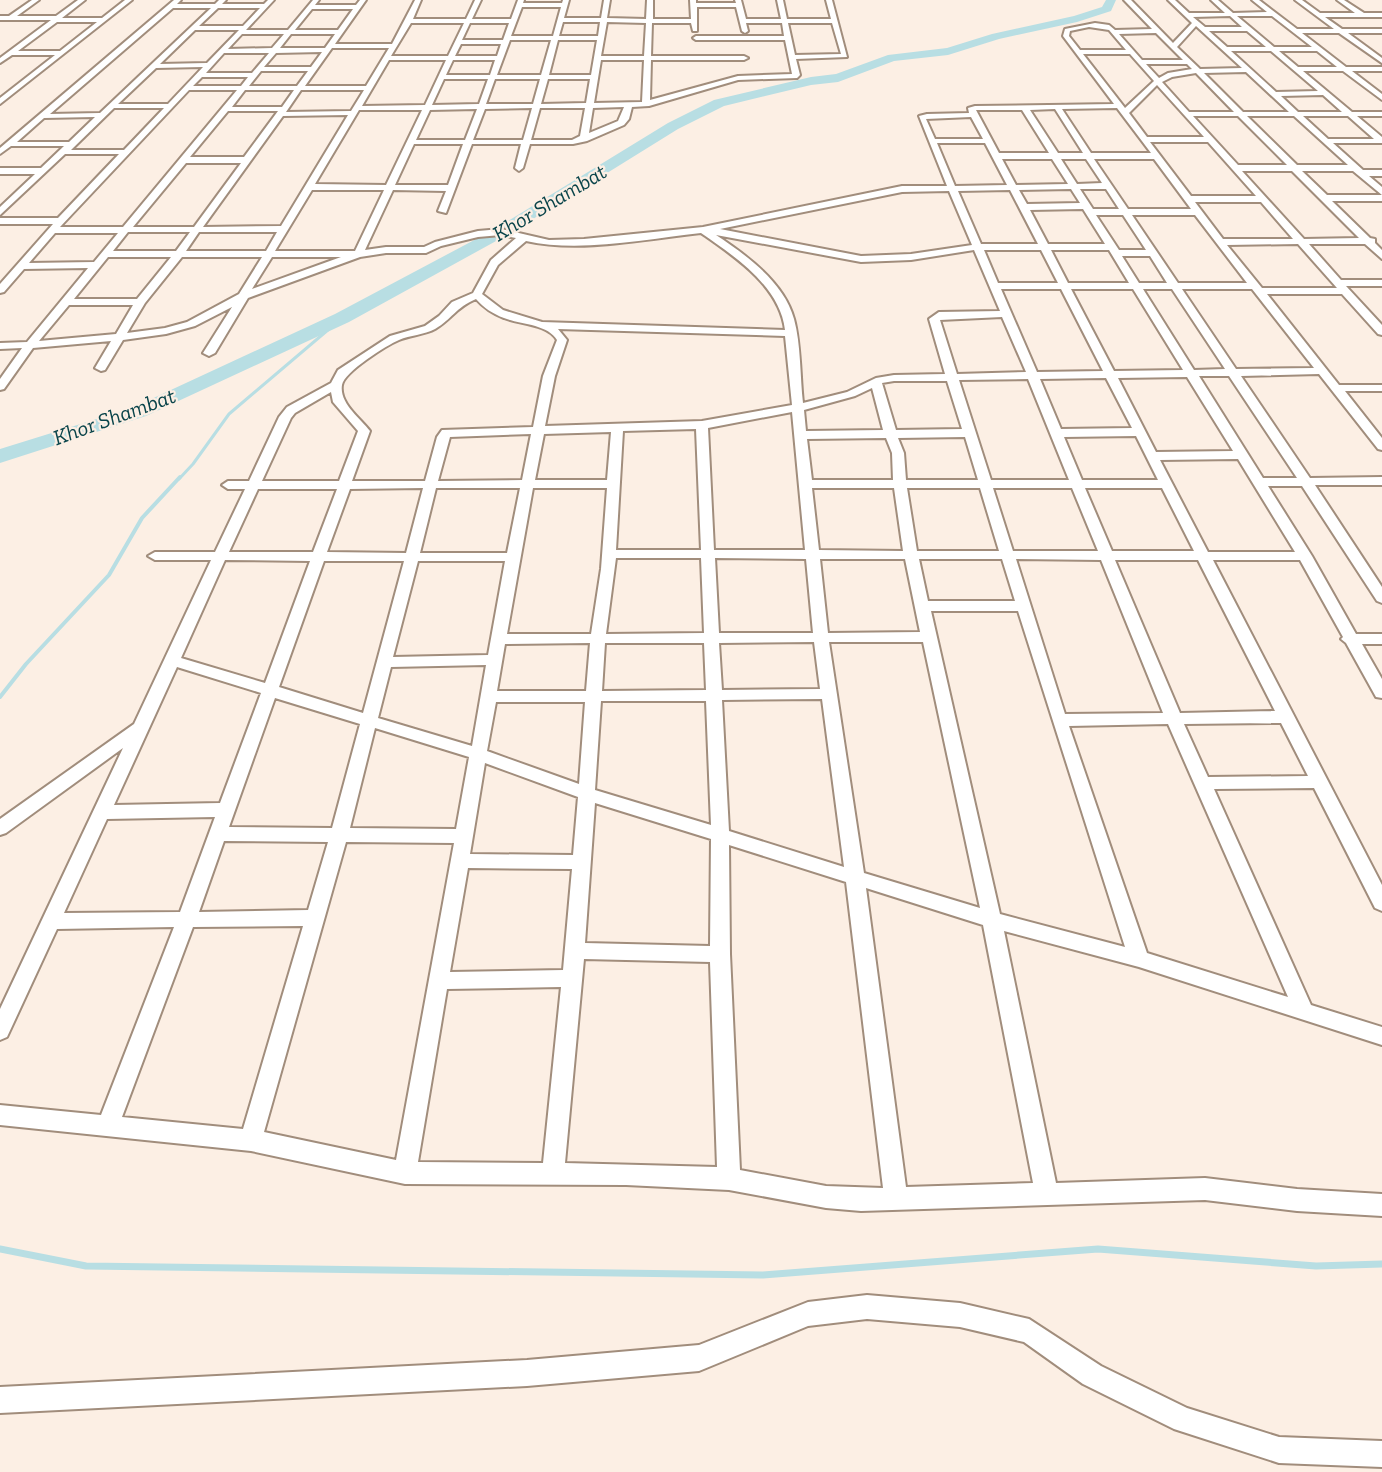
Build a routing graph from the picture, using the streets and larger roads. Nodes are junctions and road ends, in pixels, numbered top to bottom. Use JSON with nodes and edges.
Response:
{"nodes":[{"id":1,"x":36,"y":0,"type":"edge"},
{"id":2,"x":82,"y":0,"type":"edge"},
{"id":3,"x":129,"y":0,"type":"edge"},
{"id":4,"x":178,"y":0,"type":"edge"},
{"id":5,"x":418,"y":0,"type":"edge"},
{"id":6,"x":478,"y":0,"type":"edge"},
{"id":7,"x":607,"y":0,"type":"edge"},
{"id":8,"x":650,"y":0,"type":"edge"},
{"id":9,"x":780,"y":0,"type":"edge"},
{"id":10,"x":830,"y":0,"type":"edge"},
{"id":11,"x":1127,"y":0,"type":"edge"},
{"id":12,"x":1171,"y":0,"type":"edge"},
{"id":13,"x":1214,"y":0,"type":"edge"},
{"id":14,"x":1255,"y":0,"type":"edge"},
{"id":15,"x":1298,"y":0,"type":"edge"},
{"id":16,"x":1340,"y":0,"type":"edge"},
{"id":17,"x":565,"y":2,"type":"edge"},
{"id":18,"x":738,"y":2,"type":"edge"},
{"id":19,"x":220,"y":3,"type":"edge"},
{"id":20,"x":268,"y":3,"type":"edge"},
{"id":21,"x":313,"y":3,"type":"edge"},
{"id":22,"x":360,"y":3,"type":"edge"},
{"id":23,"x":520,"y":3,"type":"edge"},
{"id":24,"x":694,"y":3,"type":"edge"},
{"id":25,"x":170,"y":6,"type":"junction"},
{"id":26,"x":1188,"y":15,"type":"junction"},
{"id":27,"x":1230,"y":15,"type":"junction"},
{"id":28,"x":1362,"y":15,"type":"junction"},
{"id":29,"x":1382,"y":15,"type":"edge"},
{"id":30,"x":1276,"y":16,"type":"junction"},
{"id":31,"x":1317,"y":17,"type":"junction"},
{"id":32,"x":0,"y":18,"type":"edge"},
{"id":33,"x":10,"y":18,"type":"junction"},
{"id":34,"x":1289,"y":18,"type":"dead end"},
{"id":35,"x":57,"y":19,"type":"junction"},
{"id":36,"x":104,"y":20,"type":"junction"},
{"id":37,"x":560,"y":20,"type":"junction"},
{"id":38,"x":602,"y":20,"type":"junction"},
{"id":39,"x":649,"y":20,"type":"junction"},
{"id":40,"x":409,"y":21,"type":"junction"},
{"id":41,"x":467,"y":21,"type":"junction"},
{"id":42,"x":513,"y":21,"type":"junction"},
{"id":43,"x":694,"y":21,"type":"junction"},
{"id":44,"x":742,"y":21,"type":"junction"},
{"id":45,"x":785,"y":21,"type":"junction"},
{"id":46,"x":836,"y":21,"type":"junction"},
{"id":47,"x":1196,"y":22,"type":"junction"},
{"id":48,"x":0,"y":25,"type":"edge"},
{"id":49,"x":195,"y":28,"type":"junction"},
{"id":50,"x":1203,"y":29,"type":"junction"},
{"id":51,"x":1248,"y":29,"type":"junction"},
{"id":52,"x":1382,"y":29,"type":"edge"},
{"id":53,"x":243,"y":30,"type":"junction"},
{"id":54,"x":1296,"y":31,"type":"junction"},
{"id":55,"x":1341,"y":31,"type":"junction"},
{"id":56,"x":1114,"y":32,"type":"junction"},
{"id":57,"x":1160,"y":32,"type":"junction"},
{"id":58,"x":288,"y":33,"type":"junction"},
{"id":59,"x":339,"y":33,"type":"junction"},
{"id":60,"x":555,"y":38,"type":"junction"},
{"id":61,"x":600,"y":38,"type":"junction"},
{"id":62,"x":696,"y":38,"type":"junction"},
{"id":63,"x":744,"y":38,"type":"junction"},
{"id":64,"x":788,"y":38,"type":"junction"},
{"id":65,"x":1249,"y":39,"type":"dead end"},
{"id":66,"x":1260,"y":39,"type":"junction"},
{"id":67,"x":506,"y":40,"type":"junction"},
{"id":68,"x":1215,"y":40,"type":"junction"},
{"id":69,"x":1226,"y":40,"type":"dead end"},
{"id":70,"x":458,"y":42,"type":"junction"},
{"id":71,"x":394,"y":46,"type":"junction"},
{"id":72,"x":1174,"y":46,"type":"junction"},
{"id":73,"x":329,"y":48,"type":"junction"},
{"id":74,"x":1225,"y":49,"type":"junction"},
{"id":75,"x":1272,"y":49,"type":"junction"},
{"id":76,"x":1319,"y":49,"type":"junction"},
{"id":77,"x":224,"y":51,"type":"junction"},
{"id":78,"x":274,"y":51,"type":"junction"},
{"id":79,"x":1079,"y":52,"type":"junction"},
{"id":80,"x":1131,"y":52,"type":"junction"},
{"id":81,"x":11,"y":53,"type":"junction"},
{"id":82,"x":63,"y":53,"type":"junction"},
{"id":83,"x":792,"y":57,"type":"junction"},
{"id":84,"x":387,"y":58,"type":"junction"},
{"id":85,"x":451,"y":58,"type":"junction"},
{"id":86,"x":500,"y":58,"type":"junction"},
{"id":87,"x":596,"y":58,"type":"junction"},
{"id":88,"x":647,"y":58,"type":"junction"},
{"id":89,"x":696,"y":58,"type":"junction"},
{"id":90,"x":744,"y":58,"type":"junction"},
{"id":91,"x":0,"y":61,"type":"edge"},
{"id":92,"x":1382,"y":61,"type":"edge"},
{"id":93,"x":1140,"y":62,"type":"junction"},
{"id":94,"x":1190,"y":62,"type":"junction"},
{"id":95,"x":211,"y":65,"type":"junction"},
{"id":96,"x":156,"y":66,"type":"junction"},
{"id":97,"x":314,"y":69,"type":"junction"},
{"id":98,"x":1296,"y":69,"type":"junction"},
{"id":99,"x":1345,"y":69,"type":"junction"},
{"id":100,"x":1382,"y":69,"type":"edge"},
{"id":101,"x":1248,"y":70,"type":"junction"},
{"id":102,"x":1199,"y":71,"type":"junction"},
{"id":103,"x":258,"y":72,"type":"junction"},
{"id":104,"x":202,"y":75,"type":"junction"},
{"id":105,"x":442,"y":77,"type":"junction"},
{"id":106,"x":493,"y":77,"type":"junction"},
{"id":107,"x":544,"y":77,"type":"junction"},
{"id":108,"x":745,"y":77,"type":"junction"},
{"id":109,"x":592,"y":78,"type":"junction"},
{"id":110,"x":1159,"y":81,"type":"junction"},
{"id":111,"x":11,"y":85,"type":"dead end"},
{"id":112,"x":22,"y":86,"type":"junction"},
{"id":113,"x":189,"y":87,"type":"junction"},
{"id":114,"x":244,"y":88,"type":"junction"},
{"id":115,"x":301,"y":88,"type":"junction"},
{"id":116,"x":369,"y":88,"type":"junction"},
{"id":117,"x":1274,"y":93,"type":"junction"},
{"id":118,"x":1326,"y":93,"type":"junction"},
{"id":119,"x":1382,"y":98,"type":"edge"},
{"id":120,"x":0,"y":102,"type":"edge"},
{"id":121,"x":646,"y":104,"type":"junction"},
{"id":122,"x":628,"y":105,"type":"junction"},
{"id":123,"x":113,"y":106,"type":"junction"},
{"id":124,"x":172,"y":106,"type":"junction"},
{"id":125,"x":588,"y":106,"type":"junction"},
{"id":126,"x":481,"y":107,"type":"junction"},
{"id":127,"x":534,"y":107,"type":"junction"},
{"id":128,"x":1057,"y":107,"type":"junction"},
{"id":129,"x":226,"y":108,"type":"junction"},
{"id":130,"x":427,"y":108,"type":"junction"},
{"id":131,"x":1025,"y":108,"type":"junction"},
{"id":132,"x":1122,"y":110,"type":"junction"},
{"id":133,"x":284,"y":111,"type":"junction"},
{"id":134,"x":356,"y":111,"type":"junction"},
{"id":135,"x":1186,"y":114,"type":"junction"},
{"id":136,"x":1242,"y":114,"type":"junction"},
{"id":137,"x":1351,"y":114,"type":"junction"},
{"id":138,"x":1382,"y":114,"type":"edge"},
{"id":139,"x":104,"y":115,"type":"junction"},
{"id":140,"x":974,"y":115,"type":"junction"},
{"id":141,"x":1297,"y":115,"type":"junction"},
{"id":142,"x":44,"y":116,"type":"junction"},
{"id":143,"x":584,"y":139,"type":"junction"},
{"id":144,"x":1143,"y":139,"type":"junction"},
{"id":145,"x":1209,"y":140,"type":"junction"},
{"id":146,"x":932,"y":141,"type":"junction"},
{"id":147,"x":989,"y":141,"type":"junction"},
{"id":148,"x":1325,"y":141,"type":"junction"},
{"id":149,"x":1382,"y":141,"type":"edge"},
{"id":150,"x":413,"y":142,"type":"junction"},
{"id":151,"x":467,"y":142,"type":"junction"},
{"id":152,"x":525,"y":142,"type":"junction"},
{"id":153,"x":10,"y":144,"type":"junction"},
{"id":154,"x":71,"y":144,"type":"junction"},
{"id":155,"x":63,"y":152,"type":"junction"},
{"id":156,"x":128,"y":152,"type":"junction"},
{"id":157,"x":0,"y":153,"type":"edge"},
{"id":158,"x":998,"y":156,"type":"junction"},
{"id":159,"x":1056,"y":156,"type":"junction"},
{"id":160,"x":1088,"y":156,"type":"junction"},
{"id":161,"x":1155,"y":156,"type":"junction"},
{"id":162,"x":183,"y":160,"type":"junction"},
{"id":163,"x":246,"y":160,"type":"junction"},
{"id":164,"x":519,"y":168,"type":"dead end"},
{"id":165,"x":1235,"y":168,"type":"junction"},
{"id":166,"x":1295,"y":169,"type":"junction"},
{"id":167,"x":0,"y":171,"type":"edge"},
{"id":168,"x":43,"y":171,"type":"junction"},
{"id":169,"x":1358,"y":171,"type":"junction"},
{"id":170,"x":1382,"y":173,"type":"edge"},
{"id":171,"x":1108,"y":186,"type":"junction"},
{"id":172,"x":309,"y":187,"type":"junction"},
{"id":173,"x":951,"y":187,"type":"junction"},
{"id":174,"x":1014,"y":187,"type":"junction"},
{"id":175,"x":1074,"y":187,"type":"junction"},
{"id":176,"x":390,"y":188,"type":"junction"},
{"id":177,"x":452,"y":188,"type":"junction"},
{"id":178,"x":1382,"y":192,"type":"edge"},
{"id":179,"x":1324,"y":198,"type":"junction"},
{"id":180,"x":1382,"y":198,"type":"edge"},
{"id":181,"x":1188,"y":199,"type":"junction"},
{"id":182,"x":1263,"y":199,"type":"junction"},
{"id":183,"x":1024,"y":207,"type":"junction"},
{"id":184,"x":1088,"y":209,"type":"junction"},
{"id":185,"x":443,"y":211,"type":"dead end"},
{"id":186,"x":0,"y":212,"type":"edge"},
{"id":187,"x":1125,"y":212,"type":"junction"},
{"id":188,"x":1198,"y":212,"type":"junction"},
{"id":189,"x":0,"y":221,"type":"edge"},
{"id":190,"x":61,"y":221,"type":"junction"},
{"id":191,"x":284,"y":229,"type":"junction"},
{"id":192,"x":52,"y":230,"type":"junction"},
{"id":193,"x":125,"y":230,"type":"junction"},
{"id":194,"x":196,"y":230,"type":"junction"},
{"id":195,"x":705,"y":232,"type":"junction"},
{"id":196,"x":522,"y":239,"type":"junction"},
{"id":197,"x":1300,"y":241,"type":"junction"},
{"id":198,"x":1366,"y":241,"type":"junction"},
{"id":199,"x":1382,"y":241,"type":"edge"},
{"id":200,"x":1220,"y":242,"type":"junction"},
{"id":201,"x":1045,"y":247,"type":"junction"},
{"id":202,"x":977,"y":248,"type":"junction"},
{"id":203,"x":1114,"y":250,"type":"junction"},
{"id":204,"x":1152,"y":253,"type":"junction"},
{"id":205,"x":106,"y":254,"type":"junction"},
{"id":206,"x":269,"y":254,"type":"junction"},
{"id":207,"x":358,"y":254,"type":"junction"},
{"id":208,"x":178,"y":255,"type":"junction"},
{"id":209,"x":1382,"y":256,"type":"edge"},
{"id":210,"x":21,"y":266,"type":"junction"},
{"id":211,"x":96,"y":266,"type":"junction"},
{"id":212,"x":1382,"y":283,"type":"edge"},
{"id":213,"x":994,"y":286,"type":"junction"},
{"id":214,"x":1065,"y":286,"type":"junction"},
{"id":215,"x":1135,"y":286,"type":"junction"},
{"id":216,"x":1173,"y":286,"type":"junction"},
{"id":217,"x":1342,"y":287,"type":"junction"},
{"id":218,"x":1256,"y":288,"type":"junction"},
{"id":219,"x":0,"y":290,"type":"edge"},
{"id":220,"x":244,"y":296,"type":"junction"},
{"id":221,"x":477,"y":296,"type":"junction"},
{"id":222,"x":66,"y":302,"type":"junction"},
{"id":223,"x":140,"y":302,"type":"junction"},
{"id":224,"x":1006,"y":314,"type":"junction"},
{"id":225,"x":542,"y":325,"type":"junction"},
{"id":226,"x":1382,"y":332,"type":"edge"},
{"id":227,"x":790,"y":333,"type":"junction"},
{"id":228,"x":116,"y":339,"type":"junction"},
{"id":229,"x":30,"y":345,"type":"junction"},
{"id":230,"x":0,"y":346,"type":"edge"},
{"id":231,"x":209,"y":353,"type":"dead end"},
{"id":232,"x":101,"y":368,"type":"dead end"},
{"id":233,"x":1322,"y":371,"type":"junction"},
{"id":234,"x":1189,"y":372,"type":"junction"},
{"id":235,"x":1230,"y":372,"type":"junction"},
{"id":236,"x":1109,"y":373,"type":"junction"},
{"id":237,"x":1032,"y":374,"type":"junction"},
{"id":238,"x":950,"y":376,"type":"junction"},
{"id":239,"x":876,"y":381,"type":"junction"},
{"id":240,"x":336,"y":385,"type":"junction"},
{"id":241,"x":0,"y":387,"type":"edge"},
{"id":242,"x":1336,"y":388,"type":"junction"},
{"id":243,"x":1382,"y":388,"type":"edge"},
{"id":244,"x":797,"y":407,"type":"junction"},
{"id":245,"x":702,"y":425,"type":"junction"},
{"id":246,"x":617,"y":429,"type":"junction"},
{"id":247,"x":538,"y":431,"type":"junction"},
{"id":248,"x":1140,"y":432,"type":"junction"},
{"id":249,"x":970,"y":433,"type":"junction"},
{"id":250,"x":1055,"y":433,"type":"junction"},
{"id":251,"x":891,"y":434,"type":"junction"},
{"id":252,"x":801,"y":435,"type":"junction"},
{"id":253,"x":1382,"y":446,"type":"edge"},
{"id":254,"x":1242,"y":455,"type":"junction"},
{"id":255,"x":1153,"y":456,"type":"junction"},
{"id":256,"x":1382,"y":481,"type":"edge"},
{"id":257,"x":1259,"y":482,"type":"junction"},
{"id":258,"x":1307,"y":482,"type":"junction"},
{"id":259,"x":228,"y":484,"type":"dead end"},
{"id":260,"x":253,"y":484,"type":"junction"},
{"id":261,"x":344,"y":484,"type":"junction"},
{"id":262,"x":432,"y":484,"type":"junction"},
{"id":263,"x":527,"y":484,"type":"junction"},
{"id":264,"x":613,"y":484,"type":"junction"},
{"id":265,"x":806,"y":484,"type":"junction"},
{"id":266,"x":900,"y":484,"type":"junction"},
{"id":267,"x":1077,"y":484,"type":"junction"},
{"id":268,"x":1167,"y":484,"type":"junction"},
{"id":269,"x":987,"y":485,"type":"junction"},
{"id":270,"x":609,"y":554,"type":"junction"},
{"id":271,"x":706,"y":554,"type":"junction"},
{"id":272,"x":812,"y":555,"type":"junction"},
{"id":273,"x":155,"y":556,"type":"dead end"},
{"id":274,"x":220,"y":556,"type":"junction"},
{"id":275,"x":318,"y":556,"type":"junction"},
{"id":276,"x":412,"y":556,"type":"junction"},
{"id":277,"x":911,"y":556,"type":"junction"},
{"id":278,"x":1009,"y":556,"type":"junction"},
{"id":279,"x":1107,"y":556,"type":"junction"},
{"id":280,"x":1305,"y":556,"type":"junction"},
{"id":281,"x":513,"y":557,"type":"junction"},
{"id":282,"x":1204,"y":557,"type":"junction"},
{"id":283,"x":1382,"y":598,"type":"edge"},
{"id":284,"x":923,"y":606,"type":"junction"},
{"id":285,"x":1025,"y":606,"type":"junction"},
{"id":286,"x":928,"y":637,"type":"junction"},
{"id":287,"x":598,"y":638,"type":"junction"},
{"id":288,"x":710,"y":638,"type":"junction"},
{"id":289,"x":821,"y":638,"type":"junction"},
{"id":290,"x":498,"y":639,"type":"junction"},
{"id":291,"x":1349,"y":639,"type":"junction"},
{"id":292,"x":1382,"y":639,"type":"edge"},
{"id":293,"x":171,"y":660,"type":"junction"},
{"id":294,"x":495,"y":660,"type":"junction"},
{"id":295,"x":384,"y":662,"type":"junction"},
{"id":296,"x":269,"y":690,"type":"junction"},
{"id":297,"x":1382,"y":693,"type":"edge"},
{"id":298,"x":829,"y":694,"type":"junction"},
{"id":299,"x":594,"y":696,"type":"junction"},
{"id":300,"x":713,"y":696,"type":"junction"},
{"id":301,"x":488,"y":697,"type":"junction"},
{"id":302,"x":1286,"y":717,"type":"junction"},
{"id":303,"x":1174,"y":719,"type":"junction"},
{"id":304,"x":369,"y":720,"type":"junction"},
{"id":305,"x":1059,"y":720,"type":"junction"},
{"id":306,"x":139,"y":729,"type":"junction"},
{"id":307,"x":478,"y":754,"type":"junction"},
{"id":308,"x":1319,"y":782,"type":"junction"},
{"id":309,"x":1203,"y":783,"type":"junction"},
{"id":310,"x":588,"y":794,"type":"junction"},
{"id":311,"x":225,"y":810,"type":"junction"},
{"id":312,"x":101,"y":812,"type":"junction"},
{"id":313,"x":0,"y":828,"type":"edge"},
{"id":314,"x":217,"y":834,"type":"junction"},
{"id":315,"x":720,"y":834,"type":"junction"},
{"id":316,"x":339,"y":835,"type":"junction"},
{"id":317,"x":464,"y":836,"type":"junction"},
{"id":318,"x":458,"y":861,"type":"junction"},
{"id":319,"x":581,"y":862,"type":"junction"},
{"id":320,"x":855,"y":876,"type":"junction"},
{"id":321,"x":1382,"y":903,"type":"edge"},
{"id":322,"x":315,"y":918,"type":"junction"},
{"id":323,"x":187,"y":919,"type":"junction"},
{"id":324,"x":992,"y":920,"type":"junction"},
{"id":325,"x":51,"y":921,"type":"junction"},
{"id":326,"x":575,"y":951,"type":"junction"},
{"id":327,"x":720,"y":954,"type":"junction"},
{"id":328,"x":1140,"y":959,"type":"junction"},
{"id":329,"x":572,"y":978,"type":"junction"},
{"id":330,"x":437,"y":981,"type":"junction"},
{"id":331,"x":1305,"y":1013,"type":"junction"},
{"id":332,"x":0,"y":1031,"type":"edge"},
{"id":333,"x":1382,"y":1036,"type":"edge"},
{"id":334,"x":0,"y":1114,"type":"edge"},
{"id":335,"x":108,"y":1126,"type":"junction"},
{"id":336,"x":251,"y":1140,"type":"junction"},
{"id":337,"x":405,"y":1173,"type":"junction"},
{"id":338,"x":553,"y":1173,"type":"junction"},
{"id":339,"x":729,"y":1179,"type":"junction"},
{"id":340,"x":1047,"y":1195,"type":"junction"},
{"id":341,"x":896,"y":1198,"type":"junction"},
{"id":342,"x":1382,"y":1204,"type":"edge"},
{"id":343,"x":0,"y":1400,"type":"edge"},
{"id":344,"x":1382,"y":1454,"type":"edge"}],
"edges":[{"from":1,"to":33,"type":"street"},
{"from":2,"to":35,"type":"street"},
{"from":3,"to":36,"type":"street"},
{"from":4,"to":25,"type":"street"},
{"from":5,"to":40,"type":"street"},
{"from":6,"to":41,"type":"street"},
{"from":7,"to":38,"type":"street"},
{"from":8,"to":39,"type":"street"},
{"from":9,"to":45,"type":"street"},
{"from":10,"to":46,"type":"street"},
{"from":11,"to":57,"type":"street"},
{"from":12,"to":26,"type":"street"},
{"from":13,"to":27,"type":"street"},
{"from":14,"to":30,"type":"street"},
{"from":15,"to":31,"type":"street"},
{"from":16,"to":28,"type":"street"},
{"from":17,"to":23,"type":"street"},
{"from":17,"to":37,"type":"street"},
{"from":18,"to":24,"type":"street"},
{"from":18,"to":44,"type":"street"},
{"from":19,"to":20,"type":"street"},
{"from":19,"to":25,"type":"street"},
{"from":19,"to":49,"type":"street"},
{"from":20,"to":53,"type":"street"},
{"from":21,"to":22,"type":"street"},
{"from":21,"to":58,"type":"street"},
{"from":22,"to":59,"type":"street"},
{"from":23,"to":42,"type":"street"},
{"from":24,"to":43,"type":"street"},
{"from":25,"to":142,"type":"street"},
{"from":26,"to":27,"type":"street"},
{"from":26,"to":47,"type":"street"},
{"from":27,"to":30,"type":"street"},
{"from":27,"to":51,"type":"street"},
{"from":28,"to":29,"type":"street"},
{"from":28,"to":31,"type":"street"},
{"from":28,"to":52,"type":"street"},
{"from":30,"to":34,"type":"street"},
{"from":30,"to":54,"type":"street"},
{"from":31,"to":55,"type":"street"},
{"from":32,"to":33,"type":"street"},
{"from":33,"to":35,"type":"street"},
{"from":33,"to":48,"type":"street"},
{"from":35,"to":36,"type":"street"},
{"from":35,"to":81,"type":"street"},
{"from":36,"to":82,"type":"street"},
{"from":37,"to":38,"type":"street"},
{"from":37,"to":60,"type":"street"},
{"from":38,"to":39,"type":"street"},
{"from":38,"to":61,"type":"street"},
{"from":39,"to":43,"type":"street"},
{"from":39,"to":88,"type":"street"},
{"from":40,"to":41,"type":"street"},
{"from":40,"to":71,"type":"street"},
{"from":41,"to":42,"type":"street"},
{"from":41,"to":70,"type":"street"},
{"from":42,"to":67,"type":"street"},
{"from":43,"to":62,"type":"street"},
{"from":44,"to":45,"type":"street"},
{"from":44,"to":63,"type":"street"},
{"from":45,"to":46,"type":"street"},
{"from":45,"to":64,"type":"street"},
{"from":46,"to":83,"type":"street"},
{"from":47,"to":50,"type":"street"},
{"from":47,"to":72,"type":"street"},
{"from":49,"to":53,"type":"street"},
{"from":49,"to":96,"type":"street"},
{"from":50,"to":51,"type":"street"},
{"from":50,"to":68,"type":"street"},
{"from":51,"to":66,"type":"street"},
{"from":52,"to":55,"type":"street"},
{"from":53,"to":58,"type":"street"},
{"from":53,"to":77,"type":"street"},
{"from":54,"to":55,"type":"street"},
{"from":54,"to":76,"type":"street"},
{"from":55,"to":92,"type":"street"},
{"from":56,"to":57,"type":"street"},
{"from":56,"to":79,"type":"street"},
{"from":56,"to":80,"type":"street"},
{"from":57,"to":72,"type":"street"},
{"from":58,"to":59,"type":"street"},
{"from":58,"to":78,"type":"street"},
{"from":59,"to":73,"type":"street"},
{"from":60,"to":61,"type":"street"},
{"from":60,"to":67,"type":"street"},
{"from":60,"to":107,"type":"street"},
{"from":61,"to":87,"type":"street"},
{"from":62,"to":63,"type":"street"},
{"from":62,"to":89,"type":"street"},
{"from":63,"to":64,"type":"street"},
{"from":63,"to":90,"type":"street"},
{"from":64,"to":83,"type":"street"},
{"from":65,"to":66,"type":"street"},
{"from":66,"to":75,"type":"street"},
{"from":67,"to":70,"type":"street"},
{"from":67,"to":86,"type":"street"},
{"from":68,"to":69,"type":"street"},
{"from":68,"to":74,"type":"street"},
{"from":70,"to":85,"type":"street"},
{"from":71,"to":73,"type":"street"},
{"from":71,"to":84,"type":"street"},
{"from":72,"to":94,"type":"street"},
{"from":73,"to":78,"type":"street"},
{"from":73,"to":97,"type":"street"},
{"from":74,"to":75,"type":"street"},
{"from":74,"to":101,"type":"street"},
{"from":75,"to":76,"type":"street"},
{"from":75,"to":98,"type":"street"},
{"from":76,"to":99,"type":"street"},
{"from":77,"to":78,"type":"street"},
{"from":77,"to":95,"type":"street"},
{"from":78,"to":103,"type":"street"},
{"from":79,"to":80,"type":"street"},
{"from":79,"to":132,"type":"street"},
{"from":80,"to":93,"type":"street"},
{"from":81,"to":82,"type":"street"},
{"from":81,"to":91,"type":"street"},
{"from":82,"to":112,"type":"street"},
{"from":83,"to":108,"type":"street"},
{"from":84,"to":85,"type":"street"},
{"from":84,"to":116,"type":"street"},
{"from":85,"to":86,"type":"street"},
{"from":85,"to":105,"type":"street"},
{"from":86,"to":106,"type":"street"},
{"from":87,"to":88,"type":"street"},
{"from":87,"to":109,"type":"street"},
{"from":88,"to":89,"type":"street"},
{"from":88,"to":121,"type":"street"},
{"from":89,"to":90,"type":"street"},
{"from":90,"to":108,"type":"street"},
{"from":93,"to":94,"type":"street"},
{"from":93,"to":110,"type":"street"},
{"from":94,"to":102,"type":"street"},
{"from":95,"to":96,"type":"street"},
{"from":95,"to":104,"type":"street"},
{"from":96,"to":123,"type":"street"},
{"from":97,"to":103,"type":"street"},
{"from":97,"to":115,"type":"street"},
{"from":98,"to":99,"type":"street"},
{"from":98,"to":118,"type":"street"},
{"from":99,"to":100,"type":"street"},
{"from":99,"to":119,"type":"street"},
{"from":101,"to":102,"type":"street"},
{"from":101,"to":117,"type":"street"},
{"from":102,"to":110,"type":"street"},
{"from":102,"to":136,"type":"street"},
{"from":103,"to":104,"type":"street"},
{"from":103,"to":114,"type":"street"},
{"from":104,"to":113,"type":"street"},
{"from":105,"to":106,"type":"street"},
{"from":105,"to":130,"type":"street"},
{"from":106,"to":107,"type":"street"},
{"from":106,"to":126,"type":"street"},
{"from":107,"to":109,"type":"street"},
{"from":107,"to":127,"type":"street"},
{"from":108,"to":121,"type":"street"},
{"from":109,"to":125,"type":"street"},
{"from":110,"to":132,"type":"street"},
{"from":110,"to":135,"type":"street"},
{"from":111,"to":112,"type":"street"},
{"from":112,"to":120,"type":"street"},
{"from":113,"to":114,"type":"street"},
{"from":113,"to":124,"type":"street"},
{"from":114,"to":115,"type":"street"},
{"from":114,"to":129,"type":"street"},
{"from":115,"to":116,"type":"street"},
{"from":115,"to":133,"type":"street"},
{"from":116,"to":134,"type":"street"},
{"from":117,"to":118,"type":"street"},
{"from":117,"to":141,"type":"street"},
{"from":118,"to":137,"type":"street"},
{"from":121,"to":122,"type":"street"},
{"from":122,"to":125,"type":"street"},
{"from":122,"to":143,"type":"street"},
{"from":123,"to":124,"type":"street"},
{"from":123,"to":139,"type":"street"},
{"from":124,"to":156,"type":"street"},
{"from":125,"to":127,"type":"street"},
{"from":125,"to":143,"type":"street"},
{"from":126,"to":127,"type":"street"},
{"from":126,"to":130,"type":"street"},
{"from":126,"to":151,"type":"street"},
{"from":127,"to":152,"type":"street"},
{"from":128,"to":131,"type":"street"},
{"from":128,"to":132,"type":"street"},
{"from":128,"to":160,"type":"street"},
{"from":129,"to":133,"type":"street"},
{"from":129,"to":162,"type":"street"},
{"from":130,"to":134,"type":"street"},
{"from":130,"to":150,"type":"street"},
{"from":131,"to":140,"type":"street"},
{"from":131,"to":159,"type":"street"},
{"from":132,"to":144,"type":"street"},
{"from":133,"to":134,"type":"street"},
{"from":133,"to":163,"type":"street"},
{"from":134,"to":172,"type":"street"},
{"from":135,"to":136,"type":"street"},
{"from":135,"to":145,"type":"street"},
{"from":136,"to":141,"type":"street"},
{"from":136,"to":166,"type":"street"},
{"from":137,"to":138,"type":"street"},
{"from":137,"to":141,"type":"street"},
{"from":137,"to":149,"type":"street"},
{"from":139,"to":142,"type":"street"},
{"from":139,"to":154,"type":"street"},
{"from":140,"to":146,"type":"street"},
{"from":140,"to":147,"type":"street"},
{"from":141,"to":148,"type":"street"},
{"from":142,"to":153,"type":"street"},
{"from":143,"to":152,"type":"street"},
{"from":144,"to":145,"type":"street"},
{"from":144,"to":161,"type":"street"},
{"from":145,"to":165,"type":"street"},
{"from":146,"to":147,"type":"street"},
{"from":146,"to":173,"type":"street"},
{"from":147,"to":158,"type":"street"},
{"from":148,"to":149,"type":"street"},
{"from":148,"to":169,"type":"street"},
{"from":150,"to":151,"type":"street"},
{"from":150,"to":176,"type":"street"},
{"from":151,"to":152,"type":"street"},
{"from":151,"to":177,"type":"street"},
{"from":152,"to":164,"type":"street"},
{"from":153,"to":154,"type":"street"},
{"from":153,"to":157,"type":"street"},
{"from":154,"to":155,"type":"street"},
{"from":155,"to":156,"type":"street"},
{"from":155,"to":168,"type":"street"},
{"from":156,"to":190,"type":"street"},
{"from":158,"to":159,"type":"street"},
{"from":158,"to":174,"type":"street"},
{"from":159,"to":160,"type":"street"},
{"from":159,"to":175,"type":"street"},
{"from":160,"to":161,"type":"street"},
{"from":160,"to":171,"type":"street"},
{"from":161,"to":181,"type":"street"},
{"from":162,"to":163,"type":"street"},
{"from":162,"to":193,"type":"street"},
{"from":163,"to":194,"type":"street"},
{"from":165,"to":166,"type":"street"},
{"from":165,"to":182,"type":"street"},
{"from":166,"to":169,"type":"street"},
{"from":166,"to":179,"type":"street"},
{"from":167,"to":168,"type":"street"},
{"from":168,"to":186,"type":"street"},
{"from":169,"to":170,"type":"street"},
{"from":169,"to":178,"type":"street"},
{"from":171,"to":175,"type":"street"},
{"from":171,"to":187,"type":"street"},
{"from":172,"to":176,"type":"street"},
{"from":172,"to":191,"type":"street"},
{"from":173,"to":174,"type":"street"},
{"from":173,"to":195,"type":"street"},
{"from":173,"to":202,"type":"street"},
{"from":174,"to":175,"type":"street"},
{"from":174,"to":183,"type":"street"},
{"from":175,"to":184,"type":"street"},
{"from":176,"to":177,"type":"street"},
{"from":176,"to":207,"type":"street"},
{"from":177,"to":185,"type":"street"},
{"from":179,"to":180,"type":"street"},
{"from":179,"to":198,"type":"street"},
{"from":181,"to":182,"type":"street"},
{"from":181,"to":188,"type":"street"},
{"from":182,"to":197,"type":"street"},
{"from":183,"to":184,"type":"street"},
{"from":183,"to":201,"type":"street"},
{"from":184,"to":187,"type":"street"},
{"from":184,"to":203,"type":"street"},
{"from":187,"to":188,"type":"street"},
{"from":187,"to":204,"type":"street"},
{"from":188,"to":200,"type":"street"},
{"from":189,"to":190,"type":"street"},
{"from":190,"to":192,"type":"street"},
{"from":191,"to":194,"type":"street"},
{"from":191,"to":206,"type":"street"},
{"from":192,"to":193,"type":"street"},
{"from":192,"to":210,"type":"street"},
{"from":193,"to":194,"type":"street"},
{"from":193,"to":205,"type":"street"},
{"from":194,"to":208,"type":"street"},
{"from":195,"to":196,"type":"street"},
{"from":195,"to":202,"type":"street"},
{"from":195,"to":227,"type":"street"},
{"from":196,"to":207,"type":"street"},
{"from":196,"to":221,"type":"street"},
{"from":197,"to":198,"type":"street"},
{"from":197,"to":200,"type":"street"},
{"from":197,"to":217,"type":"street"},
{"from":198,"to":199,"type":"street"},
{"from":198,"to":209,"type":"street"},
{"from":200,"to":218,"type":"street"},
{"from":201,"to":202,"type":"street"},
{"from":201,"to":203,"type":"street"},
{"from":201,"to":214,"type":"street"},
{"from":202,"to":213,"type":"street"},
{"from":203,"to":204,"type":"street"},
{"from":203,"to":215,"type":"street"},
{"from":204,"to":216,"type":"street"},
{"from":205,"to":208,"type":"street"},
{"from":205,"to":211,"type":"street"},
{"from":206,"to":207,"type":"street"},
{"from":206,"to":208,"type":"street"},
{"from":206,"to":220,"type":"street"},
{"from":207,"to":220,"type":"street"},
{"from":208,"to":223,"type":"street"},
{"from":210,"to":211,"type":"street"},
{"from":210,"to":219,"type":"street"},
{"from":211,"to":222,"type":"street"},
{"from":212,"to":217,"type":"street"},
{"from":213,"to":214,"type":"street"},
{"from":213,"to":224,"type":"street"},
{"from":214,"to":215,"type":"street"},
{"from":214,"to":236,"type":"street"},
{"from":215,"to":216,"type":"street"},
{"from":215,"to":234,"type":"street"},
{"from":216,"to":218,"type":"street"},
{"from":216,"to":235,"type":"street"},
{"from":217,"to":218,"type":"street"},
{"from":217,"to":226,"type":"street"},
{"from":218,"to":233,"type":"street"},
{"from":220,"to":228,"type":"street"},
{"from":220,"to":231,"type":"street"},
{"from":221,"to":225,"type":"street"},
{"from":221,"to":240,"type":"street"},
{"from":222,"to":223,"type":"street"},
{"from":222,"to":229,"type":"street"},
{"from":223,"to":228,"type":"street"},
{"from":224,"to":237,"type":"street"},
{"from":224,"to":238,"type":"street"},
{"from":225,"to":227,"type":"street"},
{"from":225,"to":247,"type":"street"},
{"from":227,"to":244,"type":"street"},
{"from":228,"to":229,"type":"street"},
{"from":228,"to":232,"type":"street"},
{"from":229,"to":230,"type":"street"},
{"from":229,"to":241,"type":"street"},
{"from":233,"to":235,"type":"street"},
{"from":233,"to":242,"type":"street"},
{"from":234,"to":235,"type":"street"},
{"from":234,"to":236,"type":"street"},
{"from":234,"to":254,"type":"street"},
{"from":235,"to":258,"type":"street"},
{"from":236,"to":237,"type":"street"},
{"from":236,"to":248,"type":"street"},
{"from":237,"to":238,"type":"street"},
{"from":237,"to":250,"type":"street"},
{"from":238,"to":239,"type":"street"},
{"from":238,"to":249,"type":"street"},
{"from":239,"to":244,"type":"street"},
{"from":239,"to":251,"type":"street"},
{"from":240,"to":260,"type":"street"},
{"from":240,"to":261,"type":"street"},
{"from":242,"to":243,"type":"street"},
{"from":242,"to":253,"type":"street"},
{"from":244,"to":245,"type":"street"},
{"from":244,"to":252,"type":"street"},
{"from":245,"to":246,"type":"street"},
{"from":245,"to":271,"type":"street"},
{"from":246,"to":247,"type":"street"},
{"from":246,"to":264,"type":"street"},
{"from":247,"to":262,"type":"street"},
{"from":247,"to":263,"type":"street"},
{"from":248,"to":250,"type":"street"},
{"from":248,"to":255,"type":"street"},
{"from":249,"to":251,"type":"street"},
{"from":249,"to":269,"type":"street"},
{"from":250,"to":267,"type":"street"},
{"from":251,"to":252,"type":"street"},
{"from":251,"to":266,"type":"street"},
{"from":252,"to":265,"type":"street"},
{"from":254,"to":255,"type":"street"},
{"from":254,"to":257,"type":"street"},
{"from":255,"to":268,"type":"street"},
{"from":256,"to":258,"type":"street"},
{"from":257,"to":258,"type":"street"},
{"from":257,"to":280,"type":"street"},
{"from":258,"to":283,"type":"street"},
{"from":259,"to":260,"type":"street"},
{"from":260,"to":261,"type":"street"},
{"from":260,"to":274,"type":"street"},
{"from":261,"to":262,"type":"street"},
{"from":261,"to":275,"type":"street"},
{"from":262,"to":263,"type":"street"},
{"from":262,"to":276,"type":"street"},
{"from":263,"to":264,"type":"street"},
{"from":263,"to":281,"type":"street"},
{"from":264,"to":270,"type":"street"},
{"from":265,"to":266,"type":"street"},
{"from":265,"to":272,"type":"street"},
{"from":266,"to":269,"type":"street"},
{"from":266,"to":277,"type":"street"},
{"from":267,"to":268,"type":"street"},
{"from":267,"to":269,"type":"street"},
{"from":267,"to":279,"type":"street"},
{"from":268,"to":282,"type":"street"},
{"from":269,"to":278,"type":"street"},
{"from":270,"to":271,"type":"street"},
{"from":270,"to":287,"type":"street"},
{"from":271,"to":272,"type":"street"},
{"from":271,"to":288,"type":"street"},
{"from":272,"to":277,"type":"street"},
{"from":272,"to":289,"type":"street"},
{"from":273,"to":274,"type":"street"},
{"from":274,"to":275,"type":"street"},
{"from":274,"to":293,"type":"street"},
{"from":275,"to":276,"type":"street"},
{"from":275,"to":296,"type":"street"},
{"from":276,"to":281,"type":"street"},
{"from":276,"to":295,"type":"street"},
{"from":277,"to":278,"type":"street"},
{"from":277,"to":284,"type":"street"},
{"from":278,"to":279,"type":"street"},
{"from":278,"to":285,"type":"street"},
{"from":279,"to":282,"type":"street"},
{"from":279,"to":303,"type":"street"},
{"from":280,"to":282,"type":"street"},
{"from":280,"to":291,"type":"street"},
{"from":281,"to":290,"type":"street"},
{"from":282,"to":302,"type":"street"},
{"from":284,"to":285,"type":"street"},
{"from":284,"to":286,"type":"street"},
{"from":285,"to":305,"type":"street"},
{"from":286,"to":289,"type":"street"},
{"from":286,"to":324,"type":"street"},
{"from":287,"to":288,"type":"street"},
{"from":287,"to":290,"type":"street"},
{"from":287,"to":299,"type":"street"},
{"from":288,"to":289,"type":"street"},
{"from":288,"to":300,"type":"street"},
{"from":289,"to":298,"type":"street"},
{"from":290,"to":294,"type":"street"},
{"from":291,"to":292,"type":"street"},
{"from":291,"to":297,"type":"street"},
{"from":293,"to":296,"type":"street"},
{"from":293,"to":306,"type":"street"},
{"from":294,"to":295,"type":"street"},
{"from":294,"to":301,"type":"street"},
{"from":295,"to":304,"type":"street"},
{"from":296,"to":304,"type":"street"},
{"from":296,"to":311,"type":"street"},
{"from":298,"to":300,"type":"street"},
{"from":298,"to":320,"type":"street"},
{"from":299,"to":300,"type":"street"},
{"from":299,"to":301,"type":"street"},
{"from":299,"to":310,"type":"street"},
{"from":300,"to":315,"type":"street"},
{"from":301,"to":307,"type":"street"},
{"from":302,"to":303,"type":"street"},
{"from":302,"to":308,"type":"street"},
{"from":303,"to":305,"type":"street"},
{"from":303,"to":309,"type":"street"},
{"from":304,"to":307,"type":"street"},
{"from":304,"to":316,"type":"street"},
{"from":305,"to":328,"type":"street"},
{"from":306,"to":312,"type":"street"},
{"from":306,"to":313,"type":"street"},
{"from":307,"to":310,"type":"street"},
{"from":307,"to":317,"type":"street"},
{"from":308,"to":309,"type":"street"},
{"from":308,"to":321,"type":"street"},
{"from":309,"to":331,"type":"street"},
{"from":310,"to":315,"type":"street"},
{"from":310,"to":319,"type":"street"},
{"from":311,"to":312,"type":"street"},
{"from":311,"to":314,"type":"street"},
{"from":312,"to":325,"type":"street"},
{"from":314,"to":316,"type":"street"},
{"from":314,"to":323,"type":"street"},
{"from":315,"to":320,"type":"street"},
{"from":315,"to":327,"type":"street"},
{"from":316,"to":317,"type":"street"},
{"from":316,"to":322,"type":"street"},
{"from":317,"to":318,"type":"street"},
{"from":318,"to":319,"type":"street"},
{"from":318,"to":330,"type":"street"},
{"from":319,"to":326,"type":"street"},
{"from":320,"to":324,"type":"street"},
{"from":320,"to":341,"type":"street"},
{"from":322,"to":323,"type":"street"},
{"from":322,"to":336,"type":"street"},
{"from":323,"to":325,"type":"street"},
{"from":323,"to":335,"type":"street"},
{"from":324,"to":328,"type":"street"},
{"from":324,"to":340,"type":"street"},
{"from":325,"to":332,"type":"street"},
{"from":326,"to":327,"type":"street"},
{"from":326,"to":329,"type":"street"},
{"from":327,"to":339,"type":"street"},
{"from":328,"to":331,"type":"street"},
{"from":329,"to":330,"type":"street"},
{"from":329,"to":338,"type":"street"},
{"from":330,"to":337,"type":"street"},
{"from":331,"to":333,"type":"street"},
{"from":334,"to":335,"type":"street"},
{"from":335,"to":336,"type":"street"},
{"from":336,"to":337,"type":"street"},
{"from":337,"to":338,"type":"street"},
{"from":338,"to":339,"type":"street"},
{"from":339,"to":341,"type":"street"},
{"from":340,"to":341,"type":"street"},
{"from":340,"to":342,"type":"street"},
{"from":343,"to":344,"type":"street"}]}
